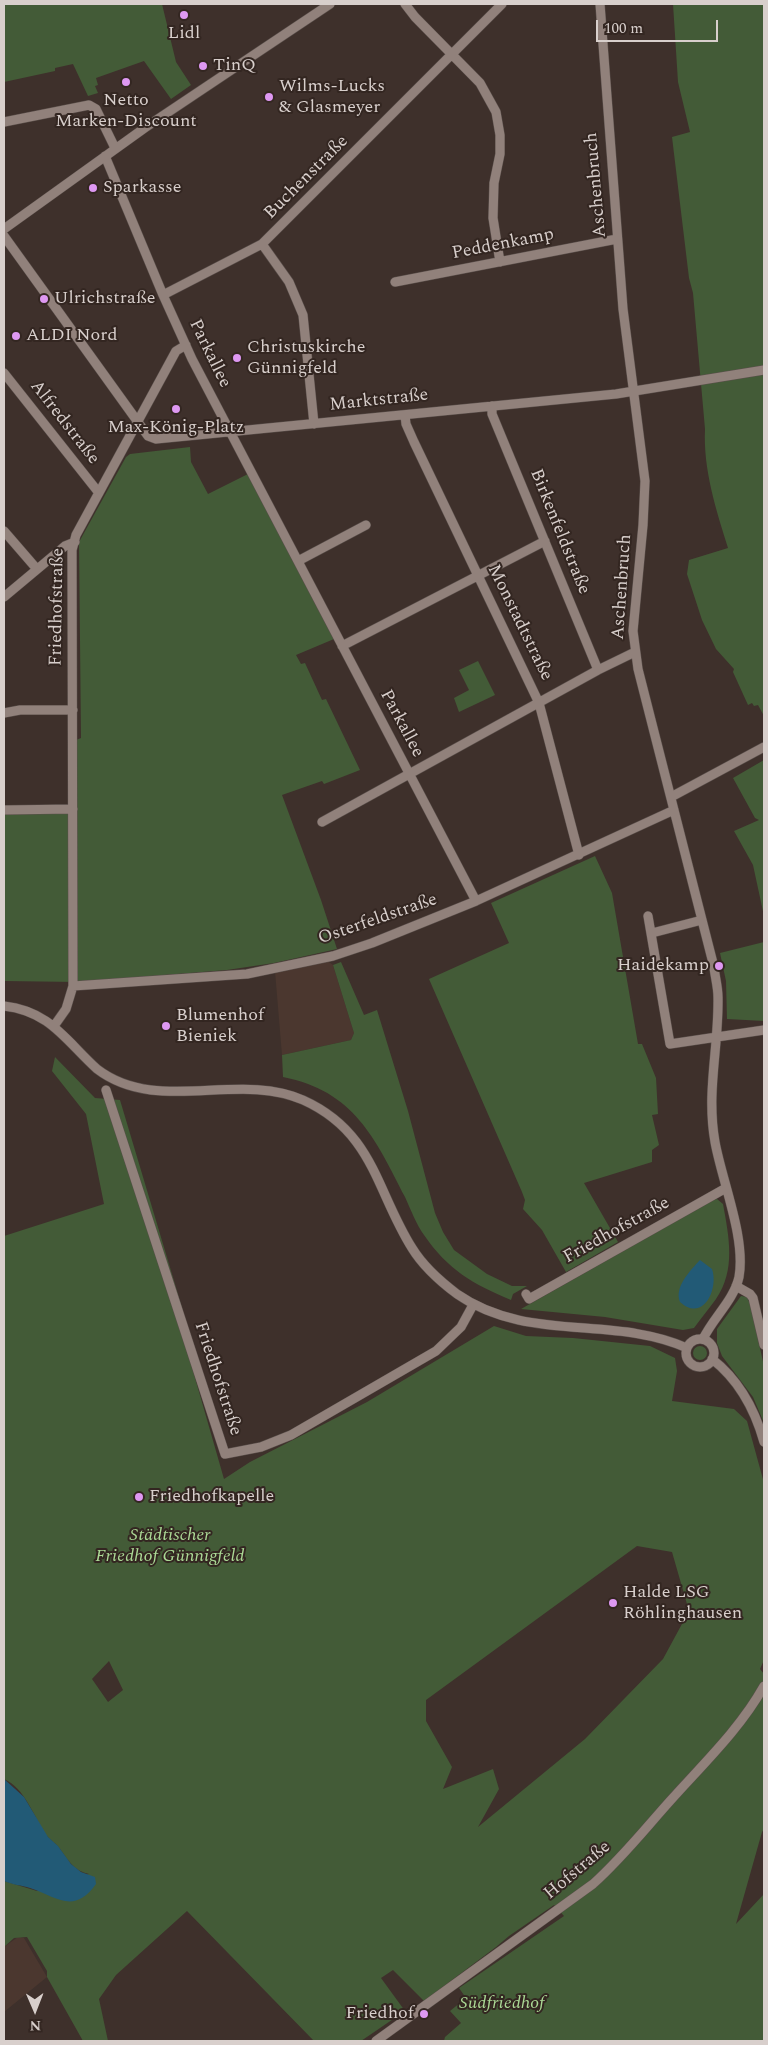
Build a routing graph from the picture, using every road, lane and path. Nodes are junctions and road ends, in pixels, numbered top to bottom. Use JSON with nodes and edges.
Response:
{"nodes":[{"id":1,"x":330,"y":4,"type":"edge"},
{"id":2,"x":405,"y":4,"type":"edge"},
{"id":3,"x":502,"y":4,"type":"edge"},
{"id":4,"x":600,"y":4,"type":"edge"},
{"id":5,"x":451,"y":55,"type":"junction"},
{"id":6,"x":4,"y":122,"type":"edge"},
{"id":7,"x":115,"y":148,"type":"junction"},
{"id":8,"x":104,"y":156,"type":"junction"},
{"id":9,"x":4,"y":229,"type":"edge"},
{"id":10,"x":4,"y":236,"type":"edge"},
{"id":11,"x":617,"y":239,"type":"junction"},
{"id":12,"x":262,"y":244,"type":"junction"},
{"id":13,"x":500,"y":262,"type":"junction"},
{"id":14,"x":395,"y":282,"type":"dead end"},
{"id":15,"x":163,"y":295,"type":"junction"},
{"id":16,"x":186,"y":345,"type":"junction"},
{"id":17,"x":764,"y":370,"type":"edge"},
{"id":18,"x":4,"y":372,"type":"edge"},
{"id":19,"x":633,"y":392,"type":"junction"},
{"id":20,"x":492,"y":406,"type":"junction"},
{"id":21,"x":405,"y":415,"type":"junction"},
{"id":22,"x":137,"y":420,"type":"junction"},
{"id":23,"x":314,"y":424,"type":"junction"},
{"id":24,"x":231,"y":433,"type":"junction"},
{"id":25,"x":99,"y":493,"type":"junction"},
{"id":26,"x":366,"y":526,"type":"dead end"},
{"id":27,"x":4,"y":531,"type":"edge"},
{"id":28,"x":545,"y":541,"type":"junction"},
{"id":29,"x":75,"y":542,"type":"junction"},
{"id":30,"x":298,"y":561,"type":"junction"},
{"id":31,"x":36,"y":568,"type":"junction"},
{"id":32,"x":478,"y":576,"type":"junction"},
{"id":33,"x":4,"y":597,"type":"edge"},
{"id":34,"x":342,"y":646,"type":"junction"},
{"id":35,"x":635,"y":652,"type":"junction"},
{"id":36,"x":598,"y":670,"type":"junction"},
{"id":37,"x":539,"y":703,"type":"junction"},
{"id":38,"x":73,"y":710,"type":"junction"},
{"id":39,"x":4,"y":713,"type":"edge"},
{"id":40,"x":764,"y":747,"type":"edge"},
{"id":41,"x":409,"y":774,"type":"junction"},
{"id":42,"x":671,"y":797,"type":"junction"},
{"id":43,"x":73,"y":809,"type":"junction"},
{"id":44,"x":4,"y":810,"type":"edge"},
{"id":45,"x":674,"y":810,"type":"junction"},
{"id":46,"x":322,"y":822,"type":"dead end"},
{"id":47,"x":579,"y":855,"type":"junction"},
{"id":48,"x":476,"y":901,"type":"junction"},
{"id":49,"x":648,"y":916,"type":"dead end"},
{"id":50,"x":702,"y":920,"type":"junction"},
{"id":51,"x":652,"y":933,"type":"junction"},
{"id":52,"x":73,"y":986,"type":"junction"},
{"id":53,"x":4,"y":1006,"type":"edge"},
{"id":54,"x":54,"y":1026,"type":"junction"},
{"id":55,"x":764,"y":1030,"type":"edge"},
{"id":56,"x":715,"y":1037,"type":"junction"},
{"id":57,"x":106,"y":1090,"type":"dead end"},
{"id":58,"x":726,"y":1188,"type":"junction"},
{"id":59,"x":736,"y":1286,"type":"junction"},
{"id":60,"x":526,"y":1294,"type":"dead end"},
{"id":61,"x":473,"y":1304,"type":"junction"},
{"id":62,"x":703,"y":1339,"type":"junction"},
{"id":63,"x":764,"y":1345,"type":"edge"},
{"id":64,"x":687,"y":1348,"type":"junction"},
{"id":65,"x":712,"y":1359,"type":"junction"},
{"id":66,"x":764,"y":1442,"type":"edge"},
{"id":67,"x":764,"y":1686,"type":"edge"},
{"id":68,"x":376,"y":2041,"type":"edge"}],
"edges":[{"from":1,"to":7,"type":"street"},
{"from":2,"to":5,"type":"street"},
{"from":3,"to":5,"type":"street","name":"Buchenstraße"},
{"from":4,"to":11,"type":"street","name":"Aschenbruch"},
{"from":5,"to":12,"type":"street","name":"Buchenstraße"},
{"from":5,"to":13,"type":"street"},
{"from":6,"to":7,"type":"street"},
{"from":7,"to":8,"type":"street"},
{"from":8,"to":9,"type":"street"},
{"from":8,"to":15,"type":"street","name":"Parkallee"},
{"from":10,"to":22,"type":"street"},
{"from":11,"to":13,"type":"street","name":"Peddenkamp"},
{"from":11,"to":19,"type":"street","name":"Aschenbruch"},
{"from":12,"to":15,"type":"street","name":"Buchenstraße"},
{"from":12,"to":23,"type":"street"},
{"from":13,"to":14,"type":"street","name":"Peddenkamp"},
{"from":15,"to":16,"type":"street","name":"Parkallee"},
{"from":16,"to":22,"type":"street","name":"Friedhofstraße"},
{"from":16,"to":24,"type":"street","name":"Parkallee"},
{"from":17,"to":19,"type":"street"},
{"from":18,"to":25,"type":"street","name":"Alfredstraße"},
{"from":19,"to":20,"type":"street","name":"Marktstraße"},
{"from":19,"to":35,"type":"street","name":"Aschenbruch"},
{"from":20,"to":21,"type":"street","name":"Marktstraße"},
{"from":20,"to":28,"type":"street","name":"Birkenfeldstraße"},
{"from":21,"to":23,"type":"street","name":"Marktstraße"},
{"from":21,"to":32,"type":"street","name":"Monstadtstraße"},
{"from":22,"to":24,"type":"street","name":"Marktstraße"},
{"from":22,"to":25,"type":"street","name":"Friedhofstraße"},
{"from":23,"to":24,"type":"street","name":"Marktstraße"},
{"from":24,"to":30,"type":"street","name":"Parkallee"},
{"from":25,"to":29,"type":"street","name":"Friedhofstraße"},
{"from":26,"to":30,"type":"street"},
{"from":27,"to":31,"type":"street"},
{"from":28,"to":32,"type":"street"},
{"from":28,"to":36,"type":"street","name":"Birkenfeldstraße"},
{"from":29,"to":31,"type":"street"},
{"from":29,"to":38,"type":"street","name":"Friedhofstraße"},
{"from":30,"to":34,"type":"street","name":"Parkallee"},
{"from":31,"to":33,"type":"street"},
{"from":32,"to":34,"type":"street"},
{"from":32,"to":37,"type":"street","name":"Monstadtstraße"},
{"from":34,"to":41,"type":"street","name":"Parkallee"},
{"from":35,"to":36,"type":"street"},
{"from":35,"to":42,"type":"street","name":"Aschenbruch"},
{"from":36,"to":37,"type":"street"},
{"from":37,"to":41,"type":"street"},
{"from":37,"to":47,"type":"street","name":"Monstadtstraße"},
{"from":38,"to":39,"type":"street"},
{"from":38,"to":43,"type":"street","name":"Friedhofstraße"},
{"from":40,"to":42,"type":"street"},
{"from":41,"to":46,"type":"street"},
{"from":41,"to":48,"type":"street","name":"Parkallee"},
{"from":42,"to":45,"type":"street","name":"Aschenbruch"},
{"from":43,"to":44,"type":"street"},
{"from":43,"to":52,"type":"street","name":"Friedhofstraße"},
{"from":45,"to":47,"type":"street","name":"Osterfeldstraße"},
{"from":45,"to":50,"type":"street","name":"Aschenbruch"},
{"from":47,"to":48,"type":"street","name":"Osterfeldstraße"},
{"from":48,"to":52,"type":"street","name":"Osterfeldstraße"},
{"from":49,"to":51,"type":"street"},
{"from":50,"to":51,"type":"street"},
{"from":50,"to":56,"type":"street","name":"Aschenbruch"},
{"from":51,"to":56,"type":"street"},
{"from":52,"to":54,"type":"street","name":"Friedhofstraße"},
{"from":53,"to":54,"type":"street"},
{"from":54,"to":61,"type":"street"},
{"from":55,"to":56,"type":"street"},
{"from":56,"to":58,"type":"street","name":"Aschenbruch"},
{"from":57,"to":61,"type":"street","name":"Friedhofstraße"},
{"from":58,"to":59,"type":"street","name":"Aschenbruch"},
{"from":58,"to":60,"type":"street","name":"Friedhofstraße"},
{"from":59,"to":62,"type":"street"},
{"from":59,"to":63,"type":"street"},
{"from":61,"to":64,"type":"street"},
{"from":62,"to":64,"type":"street"},
{"from":62,"to":65,"type":"street"},
{"from":64,"to":65,"type":"street"},
{"from":65,"to":66,"type":"street"},
{"from":67,"to":68,"type":"street","name":"Hofstraße"}]}
